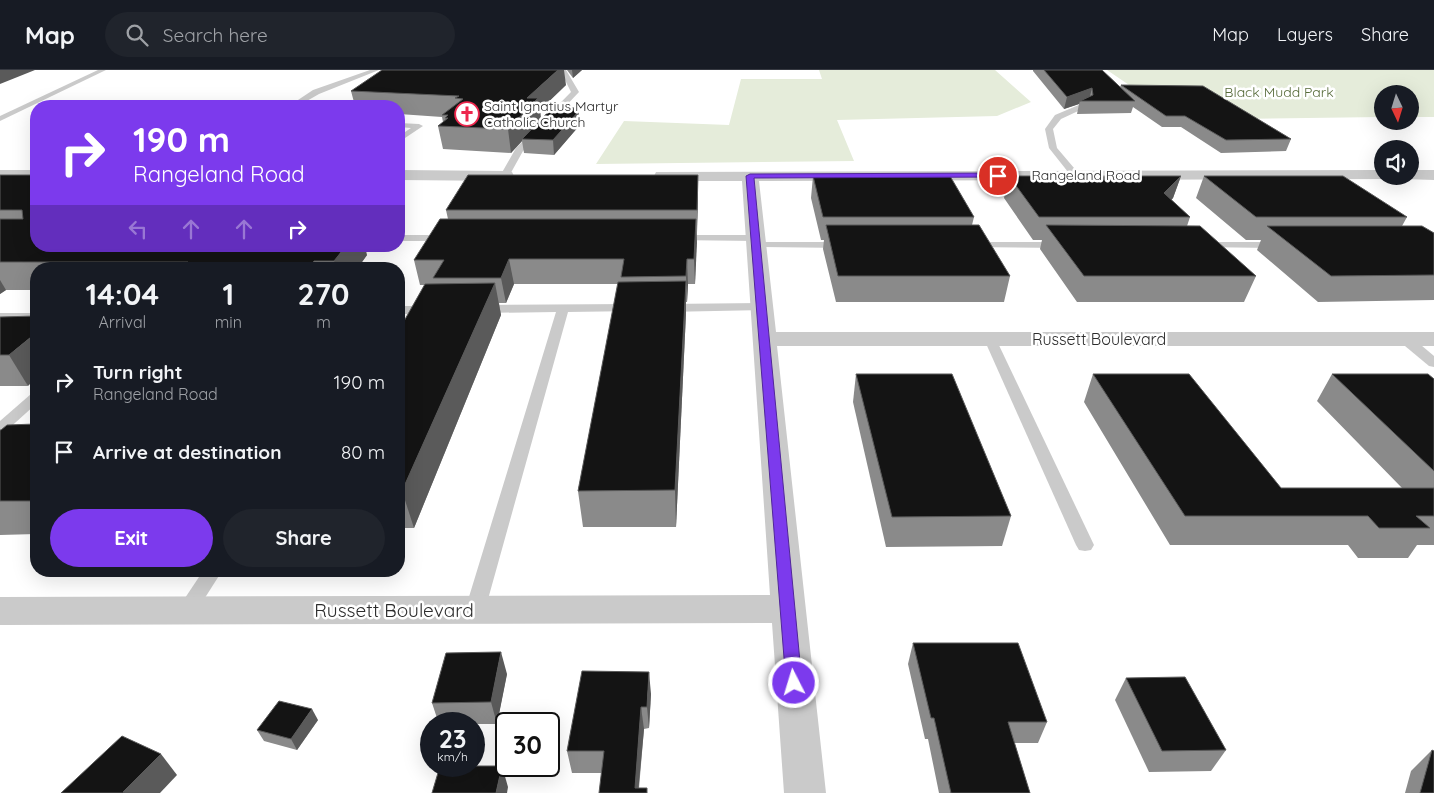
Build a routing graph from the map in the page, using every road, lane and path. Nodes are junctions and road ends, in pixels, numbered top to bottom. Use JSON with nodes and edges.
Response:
{"nodes":[{"id":1,"x":104,"y":70,"type":"edge"},
{"id":2,"x":376,"y":70,"type":"edge"},
{"id":3,"x":564,"y":76,"type":"edge"},
{"id":4,"x":40,"y":100,"type":"edge"},
{"id":5,"x":303,"y":100,"type":"edge"},
{"id":6,"x":1086,"y":104,"type":"edge"},
{"id":7,"x":30,"y":105,"type":"edge"},
{"id":8,"x":0,"y":119,"type":"edge"},
{"id":9,"x":405,"y":125,"type":"edge"},
{"id":10,"x":405,"y":136,"type":"edge"},
{"id":11,"x":0,"y":175,"type":"edge"},
{"id":12,"x":30,"y":175,"type":"edge"},
{"id":13,"x":1075,"y":175,"type":"junction"},
{"id":14,"x":1374,"y":175,"type":"edge"},
{"id":15,"x":1419,"y":175,"type":"edge"},
{"id":16,"x":1434,"y":175,"type":"edge"},
{"id":17,"x":405,"y":176,"type":"edge"},
{"id":18,"x":505,"y":176,"type":"junction"},
{"id":19,"x":524,"y":176,"type":"edge"},
{"id":20,"x":642,"y":176,"type":"edge"},
{"id":21,"x":750,"y":176,"type":"junction"},
{"id":22,"x":405,"y":238,"type":"edge"},
{"id":23,"x":458,"y":238,"type":"edge"},
{"id":24,"x":666,"y":238,"type":"edge"},
{"id":25,"x":756,"y":241,"type":"junction"},
{"id":26,"x":856,"y":245,"type":"edge"},
{"id":27,"x":965,"y":245,"type":"edge"},
{"id":28,"x":1074,"y":245,"type":"edge"},
{"id":29,"x":1192,"y":245,"type":"edge"},
{"id":30,"x":1290,"y":245,"type":"edge"},
{"id":31,"x":762,"y":307,"type":"junction"},
{"id":32,"x":563,"y":308,"type":"junction"},
{"id":33,"x":447,"y":309,"type":"edge"},
{"id":34,"x":466,"y":309,"type":"edge"},
{"id":35,"x":405,"y":310,"type":"edge"},
{"id":36,"x":0,"y":317,"type":"edge"},
{"id":37,"x":30,"y":317,"type":"edge"},
{"id":38,"x":1404,"y":338,"type":"junction"},
{"id":39,"x":1434,"y":338,"type":"edge"},
{"id":40,"x":764,"y":339,"type":"junction"},
{"id":41,"x":990,"y":339,"type":"junction"},
{"id":42,"x":1434,"y":363,"type":"edge"},
{"id":43,"x":30,"y":402,"type":"edge"},
{"id":44,"x":1,"y":426,"type":"edge"},
{"id":45,"x":1086,"y":545,"type":"dead end"},
{"id":46,"x":209,"y":577,"type":"edge"},
{"id":47,"x":788,"y":609,"type":"junction"},
{"id":48,"x":187,"y":610,"type":"junction"},
{"id":49,"x":474,"y":610,"type":"junction"},
{"id":50,"x":0,"y":611,"type":"edge"},
{"id":51,"x":804,"y":793,"type":"edge"}],
"edges":[{"from":1,"to":4,"type":"lane"},
{"from":2,"to":5,"type":"lane"},
{"from":3,"to":18,"type":"lane"},
{"from":6,"to":13,"type":"lane"},
{"from":7,"to":8,"type":"lane"},
{"from":9,"to":10,"type":"lane"},
{"from":11,"to":12,"type":"street"},
{"from":13,"to":14,"type":"street","name":"Rangeland Road"},
{"from":13,"to":21,"type":"street","name":"Rangeland Road"},
{"from":15,"to":16,"type":"street"},
{"from":17,"to":18,"type":"street"},
{"from":18,"to":19,"type":"street"},
{"from":20,"to":21,"type":"street","name":"Rangeland Road"},
{"from":21,"to":25,"type":"street"},
{"from":22,"to":23,"type":"lane"},
{"from":24,"to":25,"type":"lane"},
{"from":25,"to":26,"type":"lane"},
{"from":25,"to":31,"type":"street"},
{"from":27,"to":28,"type":"lane"},
{"from":29,"to":30,"type":"lane"},
{"from":31,"to":32,"type":"lane"},
{"from":31,"to":40,"type":"street"},
{"from":32,"to":34,"type":"lane"},
{"from":32,"to":49,"type":"lane"},
{"from":33,"to":35,"type":"lane"},
{"from":36,"to":37,"type":"lane"},
{"from":38,"to":39,"type":"street","name":"Russett Boulevard"},
{"from":38,"to":41,"type":"street","name":"Russett Boulevard"},
{"from":38,"to":42,"type":"lane"},
{"from":40,"to":41,"type":"street","name":"Russett Boulevard"},
{"from":40,"to":47,"type":"street"},
{"from":41,"to":45,"type":"lane"},
{"from":43,"to":44,"type":"lane"},
{"from":46,"to":48,"type":"lane"},
{"from":47,"to":49,"type":"street","name":"Russett Boulevard"},
{"from":47,"to":51,"type":"street"},
{"from":48,"to":49,"type":"street","name":"Russett Boulevard"},
{"from":48,"to":50,"type":"street","name":"Russett Boulevard"}]}
